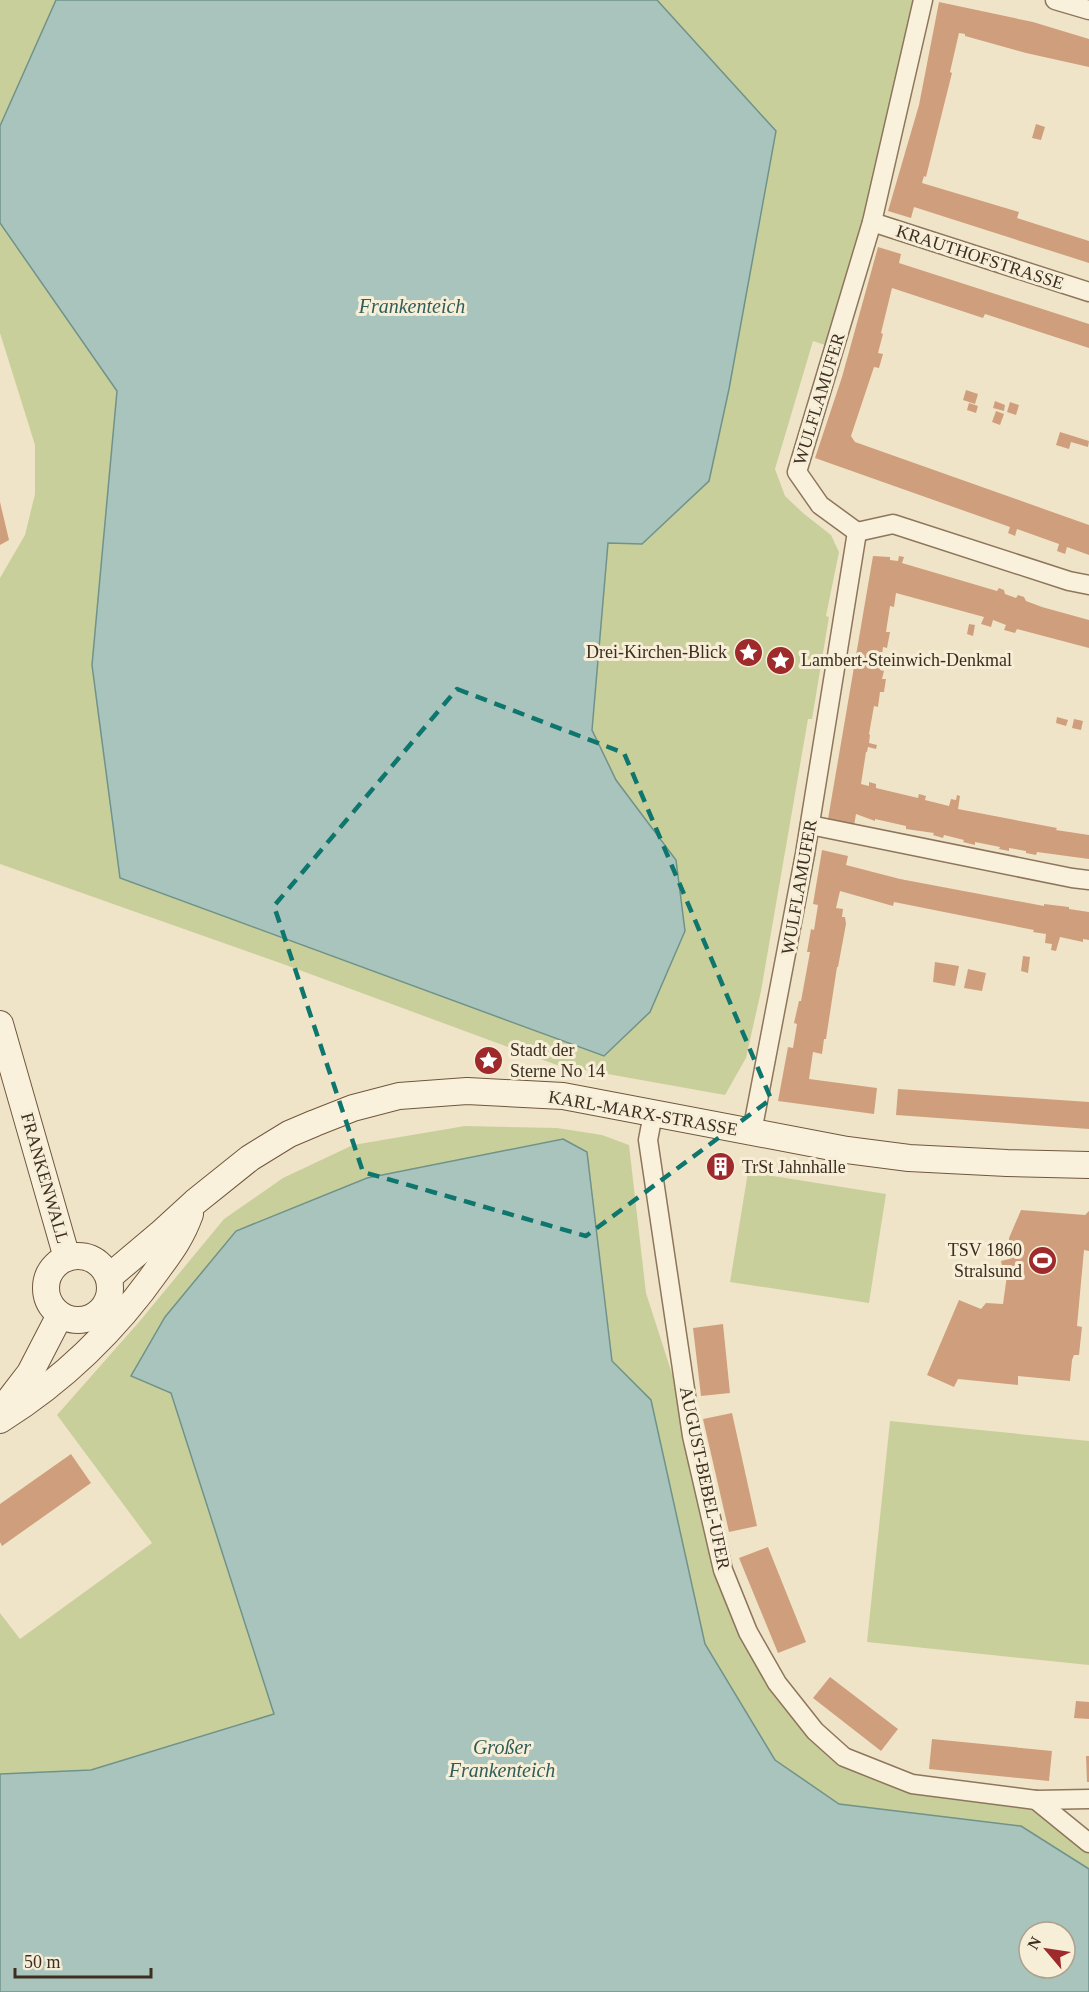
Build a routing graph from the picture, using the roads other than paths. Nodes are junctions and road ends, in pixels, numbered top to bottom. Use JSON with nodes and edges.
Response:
{"nodes":[{"id":1,"x":923,"y":0,"type":"edge"},
{"id":2,"x":1055,"y":0,"type":"edge"},
{"id":3,"x":1089,"y":10,"type":"edge"},
{"id":4,"x":872,"y":222,"type":"junction"},
{"id":5,"x":1089,"y":292,"type":"edge"},
{"id":6,"x":857,"y":532,"type":"junction"},
{"id":7,"x":1089,"y":585,"type":"edge"},
{"id":8,"x":810,"y":825,"type":"junction"},
{"id":9,"x":1089,"y":880,"type":"edge"},
{"id":10,"x":0,"y":1024,"type":"edge"},
{"id":11,"x":653,"y":1114,"type":"junction"},
{"id":12,"x":752,"y":1132,"type":"junction"},
{"id":13,"x":1089,"y":1165,"type":"edge"},
{"id":14,"x":195,"y":1202,"type":"junction"},
{"id":15,"x":68,"y":1258,"type":"junction"},
{"id":16,"x":109,"y":1277,"type":"junction"},
{"id":17,"x":60,"y":1315,"type":"junction"},
{"id":18,"x":0,"y":1412,"type":"edge"},
{"id":19,"x":0,"y":1420,"type":"edge"},
{"id":20,"x":1089,"y":1799,"type":"edge"},
{"id":21,"x":1036,"y":1800,"type":"junction"},
{"id":22,"x":1089,"y":1843,"type":"edge"}],
"edges":[{"from":1,"to":4,"type":"street","name":"WULFLAMUFER"},
{"from":2,"to":3,"type":"street"},
{"from":4,"to":5,"type":"street","name":"KRAUTHOFSTRASSE"},
{"from":4,"to":6,"type":"street","name":"WULFLAMUFER"},
{"from":6,"to":7,"type":"street"},
{"from":6,"to":8,"type":"street","name":"WULFLAMUFER"},
{"from":8,"to":9,"type":"street"},
{"from":8,"to":12,"type":"street","name":"WULFLAMUFER"},
{"from":10,"to":15,"type":"main road","name":"FRANKENWALL"},
{"from":11,"to":12,"type":"main road","name":"KARL-MARX-STRASSE"},
{"from":11,"to":14,"type":"main road","name":"KARL-MARX-STRASSE"},
{"from":11,"to":21,"type":"street","name":"AUGUST-BEBEL-UFER"},
{"from":12,"to":13,"type":"main road","name":"KARL-MARX-STRASSE"},
{"from":14,"to":16,"type":"main road","name":"KARL-MARX-STRASSE"},
{"from":14,"to":19,"type":"main road"},
{"from":15,"to":16,"type":"main road"},
{"from":15,"to":17,"type":"main road","name":"FRANKENWALL"},
{"from":16,"to":17,"type":"main road"},
{"from":17,"to":18,"type":"main road"},
{"from":20,"to":21,"type":"street","name":"AUGUST-BEBEL-UFER"},
{"from":21,"to":22,"type":"street"}]}
